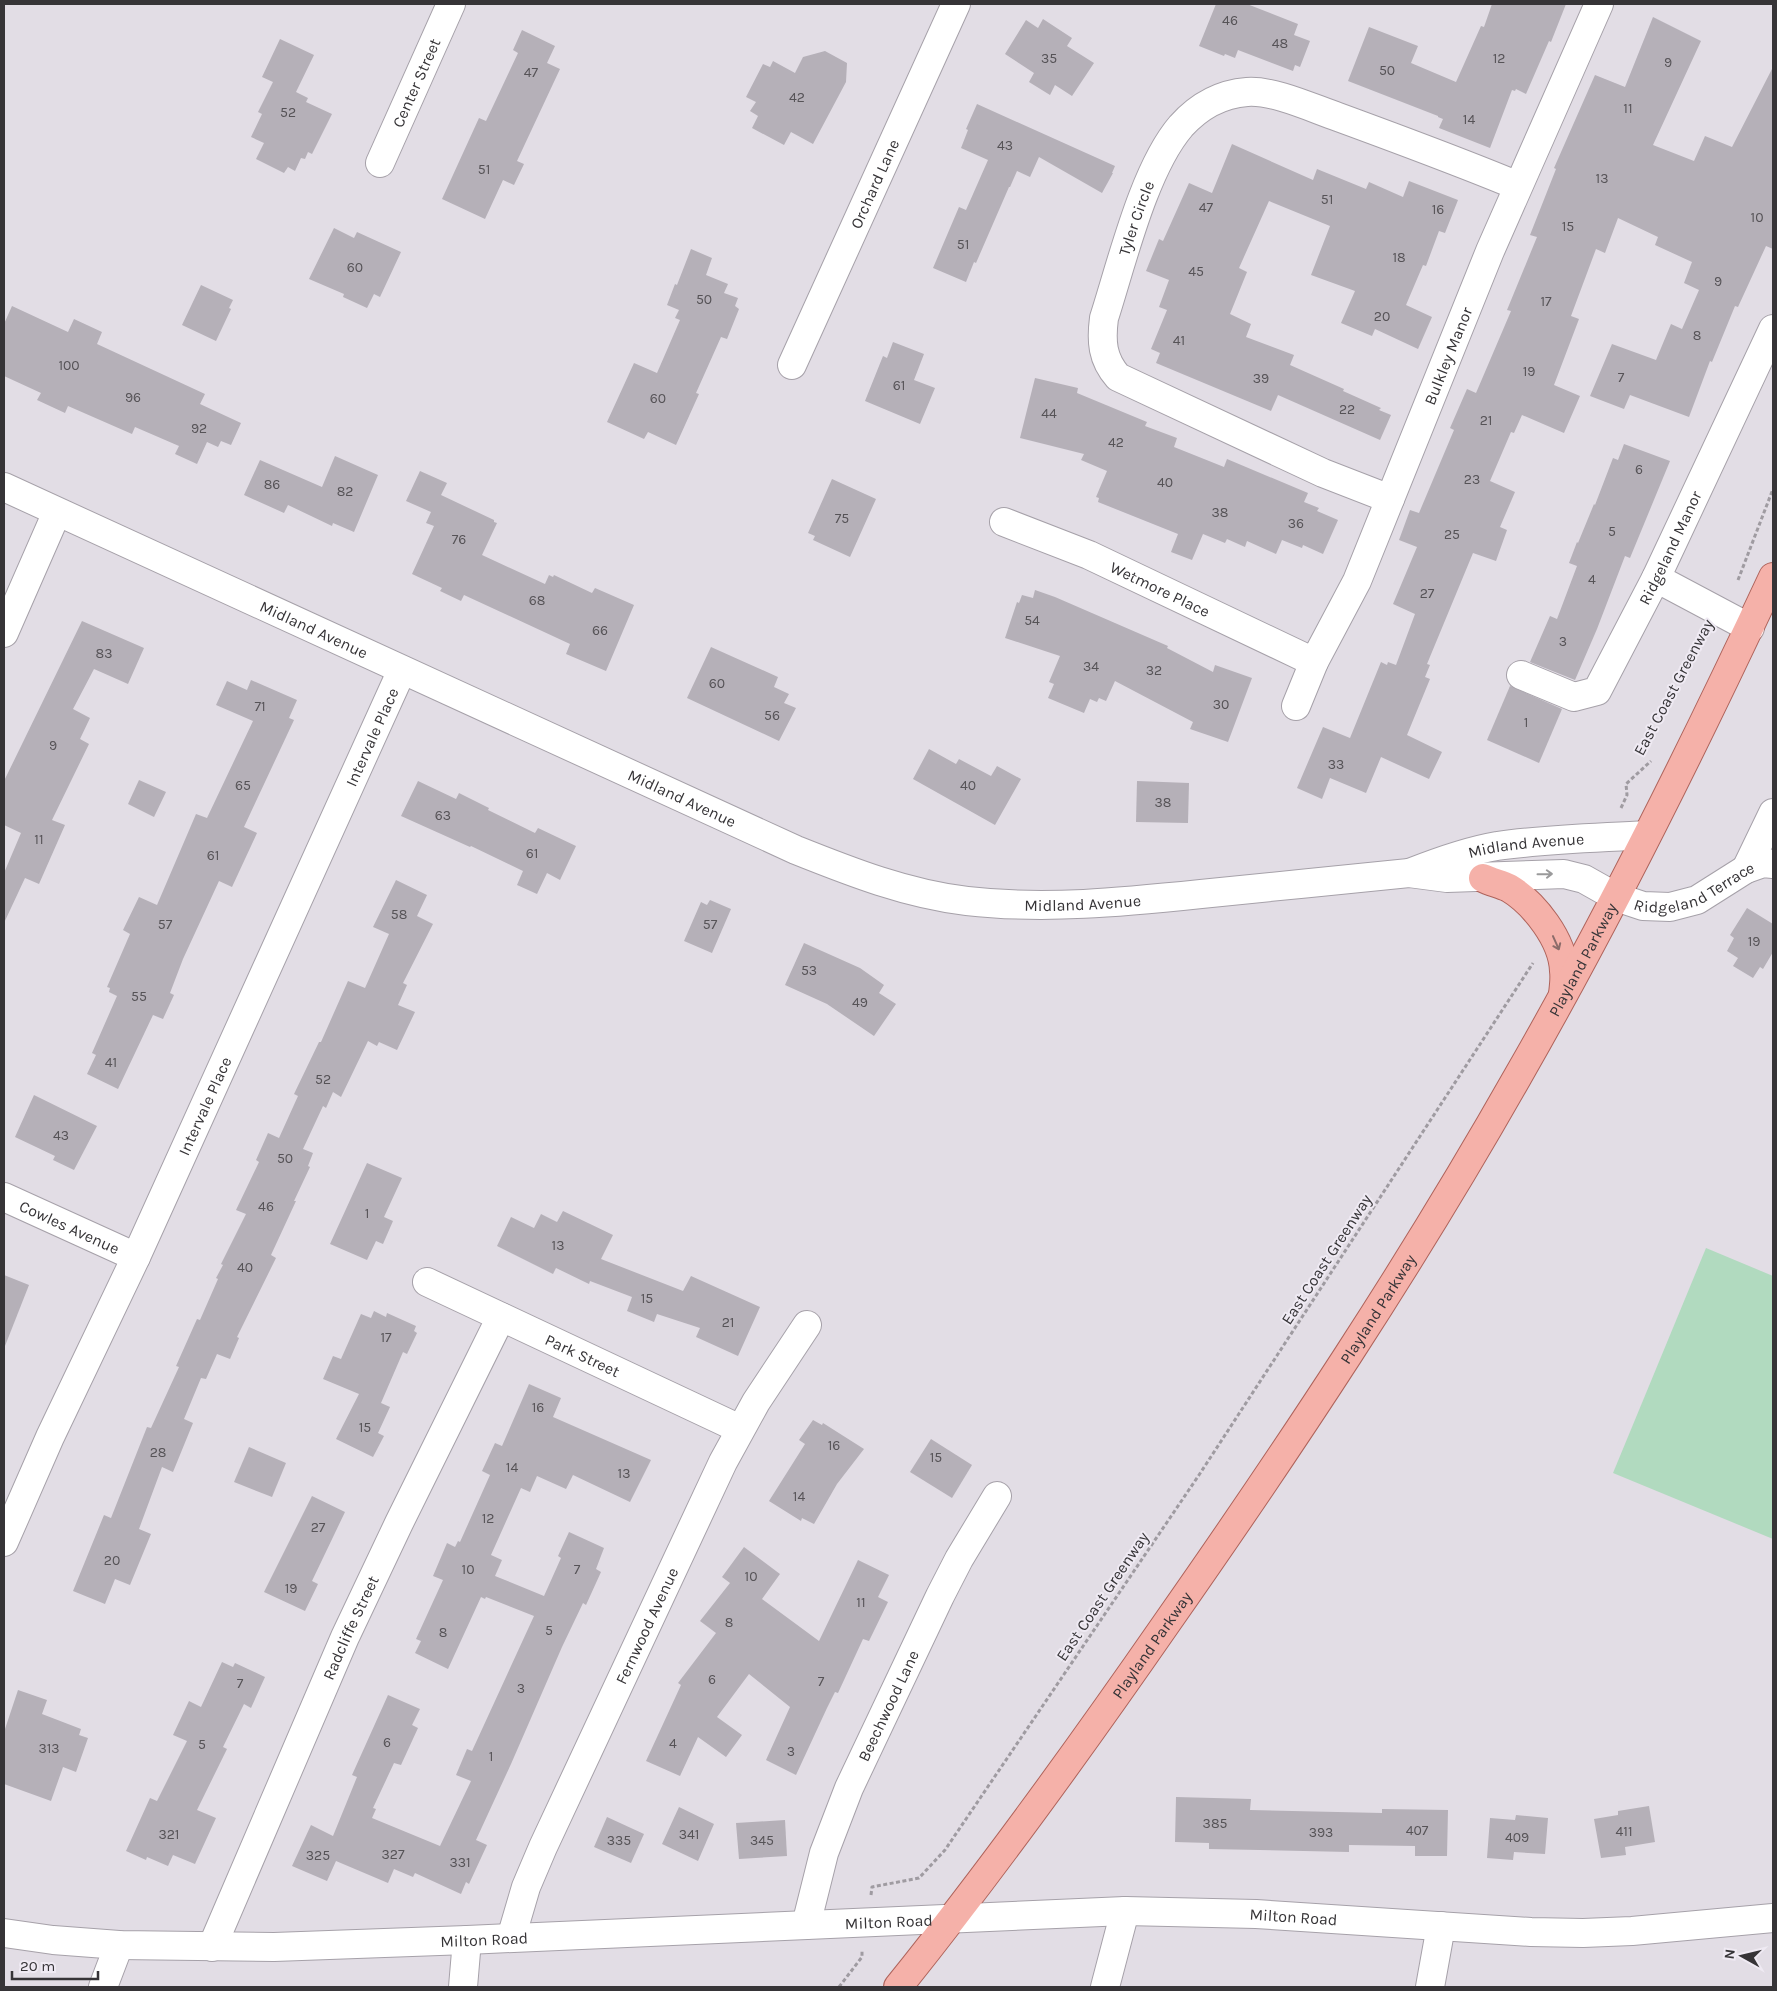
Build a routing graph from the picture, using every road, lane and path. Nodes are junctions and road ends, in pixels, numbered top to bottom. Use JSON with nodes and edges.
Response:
{"nodes":[{"id":1,"x":451,"y":4,"type":"edge"},
{"id":2,"x":956,"y":4,"type":"edge"},
{"id":3,"x":1599,"y":4,"type":"edge"},
{"id":4,"x":380,"y":163,"type":"dead end"},
{"id":5,"x":1518,"y":186,"type":"junction"},
{"id":6,"x":1773,"y":329,"type":"edge"},
{"id":7,"x":792,"y":365,"type":"dead end"},
{"id":8,"x":4,"y":487,"type":"edge"},
{"id":9,"x":1773,"y":489,"type":"edge"},
{"id":10,"x":1390,"y":499,"type":"junction"},
{"id":11,"x":58,"y":512,"type":"junction"},
{"id":12,"x":1004,"y":522,"type":"dead end"},
{"id":13,"x":1773,"y":577,"type":"edge"},
{"id":14,"x":1656,"y":578,"type":"junction"},
{"id":15,"x":1724,"y":615,"type":"junction"},
{"id":16,"x":1750,"y":628,"type":"junction"},
{"id":17,"x":4,"y":633,"type":"edge"},
{"id":18,"x":1314,"y":662,"type":"junction"},
{"id":19,"x":402,"y":670,"type":"junction"},
{"id":20,"x":1521,"y":675,"type":"dead end"},
{"id":21,"x":1296,"y":706,"type":"dead end"},
{"id":22,"x":1654,"y":754,"type":"dead end"},
{"id":23,"x":1773,"y":813,"type":"edge"},
{"id":24,"x":1646,"y":836,"type":"junction"},
{"id":25,"x":1607,"y":838,"type":"junction"},
{"id":26,"x":1773,"y":864,"type":"edge"},
{"id":27,"x":1746,"y":869,"type":"junction"},
{"id":28,"x":1409,"y":873,"type":"junction"},
{"id":29,"x":1483,"y":878,"type":"junction"},
{"id":30,"x":1616,"y":897,"type":"junction"},
{"id":31,"x":1554,"y":938,"type":"junction"},
{"id":32,"x":1563,"y":996,"type":"junction"},
{"id":33,"x":4,"y":1198,"type":"edge"},
{"id":34,"x":136,"y":1257,"type":"junction"},
{"id":35,"x":426,"y":1282,"type":"dead end"},
{"id":36,"x":501,"y":1317,"type":"junction"},
{"id":37,"x":807,"y":1325,"type":"dead end"},
{"id":38,"x":740,"y":1429,"type":"junction"},
{"id":39,"x":997,"y":1496,"type":"dead end"},
{"id":40,"x":4,"y":1542,"type":"edge"},
{"id":41,"x":1125,"y":1911,"type":"junction"},
{"id":42,"x":953,"y":1918,"type":"junction"},
{"id":43,"x":1773,"y":1918,"type":"edge"},
{"id":44,"x":865,"y":1921,"type":"junction"},
{"id":45,"x":806,"y":1925,"type":"junction"},
{"id":46,"x":1440,"y":1926,"type":"junction"},
{"id":47,"x":4,"y":1933,"type":"edge"},
{"id":48,"x":510,"y":1938,"type":"junction"},
{"id":49,"x":467,"y":1940,"type":"junction"},
{"id":50,"x":119,"y":1945,"type":"junction"},
{"id":51,"x":212,"y":1947,"type":"junction"},
{"id":52,"x":103,"y":1987,"type":"edge"},
{"id":53,"x":462,"y":1987,"type":"edge"},
{"id":54,"x":839,"y":1987,"type":"edge"},
{"id":55,"x":898,"y":1987,"type":"edge"},
{"id":56,"x":1106,"y":1987,"type":"edge"},
{"id":57,"x":1430,"y":1987,"type":"edge"}],
"edges":[{"from":1,"to":4,"type":"street","name":"Center Street"},
{"from":2,"to":7,"type":"street","name":"Orchard Lane"},
{"from":3,"to":5,"type":"street","name":"Bulkley Manor"},
{"from":5,"to":10,"type":"street","name":"Bulkley Manor"},
{"from":5,"to":10,"type":"street","name":"Tyler Circle"},
{"from":6,"to":14,"type":"street","name":"Ridgeland Manor"},
{"from":8,"to":11,"type":"street","name":"Midland Avenue"},
{"from":9,"to":15,"type":"path","name":"East Coast Greenway"},
{"from":10,"to":18,"type":"street","name":"Bulkley Manor"},
{"from":11,"to":17,"type":"street"},
{"from":11,"to":19,"type":"street","name":"Midland Avenue"},
{"from":12,"to":18,"type":"street","name":"Wetmore Place"},
{"from":13,"to":16,"type":"main road","name":"Playland Parkway"},
{"from":14,"to":15,"type":"street"},
{"from":14,"to":20,"type":"street","name":"Ridgeland Manor"},
{"from":15,"to":16,"type":"street"},
{"from":16,"to":24,"type":"main road","name":"Playland Parkway"},
{"from":18,"to":21,"type":"street","name":"Bulkley Manor"},
{"from":19,"to":28,"type":"street","name":"Midland Avenue"},
{"from":19,"to":34,"type":"street","name":"Intervale Place"},
{"from":22,"to":25,"type":"path","name":"East Coast Greenway"},
{"from":23,"to":27,"type":"street"},
{"from":24,"to":25,"type":"street","name":"Midland Avenue"},
{"from":24,"to":30,"type":"main road","name":"Playland Parkway"},
{"from":25,"to":28,"type":"street","name":"Midland Avenue"},
{"from":26,"to":27,"type":"street","name":"Ridgeland Terrace"},
{"from":27,"to":30,"type":"street","name":"Ridgeland Terrace"},
{"from":28,"to":29,"type":"street","name":"Midland Avenue"},
{"from":29,"to":30,"type":"street","name":"Midland Avenue","one_way":true},
{"from":29,"to":31,"type":"main road"},
{"from":30,"to":32,"type":"main road","name":"Playland Parkway"},
{"from":31,"to":32,"type":"main road","one_way":true},
{"from":31,"to":44,"type":"path","name":"East Coast Greenway"},
{"from":32,"to":42,"type":"main road","name":"Playland Parkway"},
{"from":33,"to":34,"type":"street","name":"Cowles Avenue"},
{"from":34,"to":40,"type":"street","name":"Intervale Place"},
{"from":35,"to":36,"type":"street","name":"Park Street"},
{"from":36,"to":38,"type":"street","name":"Park Street"},
{"from":36,"to":51,"type":"street","name":"Radcliffe Street"},
{"from":37,"to":38,"type":"street","name":"Fernwood Avenue"},
{"from":38,"to":48,"type":"street","name":"Fernwood Avenue"},
{"from":39,"to":45,"type":"street","name":"Beechwood Lane"},
{"from":41,"to":42,"type":"street","name":"Milton Road"},
{"from":41,"to":46,"type":"street","name":"Milton Road"},
{"from":41,"to":56,"type":"street"},
{"from":42,"to":44,"type":"street","name":"Milton Road"},
{"from":42,"to":55,"type":"main road","name":"Playland Parkway"},
{"from":43,"to":46,"type":"street","name":"Milton Road"},
{"from":44,"to":45,"type":"street","name":"Milton Road"},
{"from":44,"to":54,"type":"path","name":"East Coast Greenway"},
{"from":45,"to":48,"type":"street","name":"Milton Road"},
{"from":46,"to":57,"type":"street"},
{"from":47,"to":50,"type":"street","name":"Milton Road"},
{"from":48,"to":49,"type":"street","name":"Milton Road"},
{"from":49,"to":51,"type":"street","name":"Milton Road"},
{"from":49,"to":53,"type":"street"},
{"from":50,"to":51,"type":"street","name":"Milton Road"},
{"from":50,"to":52,"type":"street"}]}
